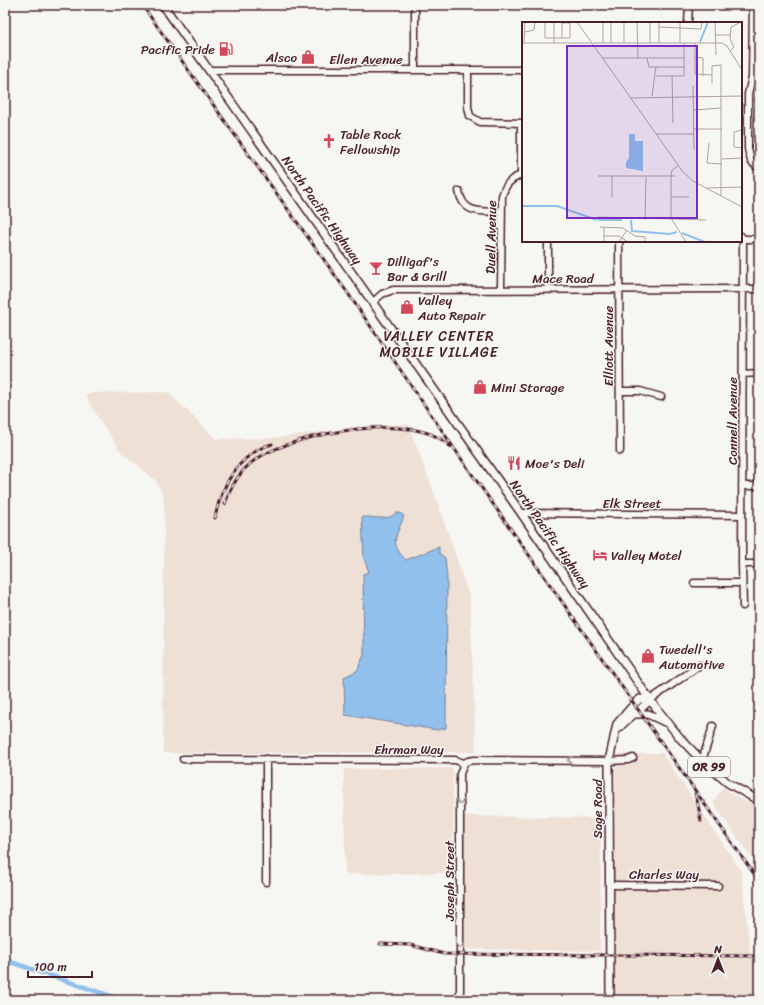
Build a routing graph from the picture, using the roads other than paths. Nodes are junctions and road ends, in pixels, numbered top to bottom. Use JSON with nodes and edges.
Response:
{"nodes":[{"id":1,"x":163,"y":5,"type":"edge"},
{"id":2,"x":415,"y":5,"type":"edge"},
{"id":3,"x":689,"y":5,"type":"edge"},
{"id":4,"x":753,"y":5,"type":"edge"},
{"id":5,"x":688,"y":22,"type":"edge"},
{"id":6,"x":756,"y":62,"type":"edge"},
{"id":7,"x":209,"y":70,"type":"junction"},
{"id":8,"x":415,"y":70,"type":"junction"},
{"id":9,"x":468,"y":70,"type":"junction"},
{"id":10,"x":522,"y":70,"type":"edge"},
{"id":11,"x":522,"y":123,"type":"edge"},
{"id":12,"x":757,"y":168,"type":"edge"},
{"id":13,"x":522,"y":175,"type":"edge"},
{"id":14,"x":459,"y":191,"type":"dead end"},
{"id":15,"x":501,"y":212,"type":"junction"},
{"id":16,"x":742,"y":238,"type":"edge"},
{"id":17,"x":759,"y":239,"type":"edge"},
{"id":18,"x":548,"y":242,"type":"edge"},
{"id":19,"x":619,"y":242,"type":"edge"},
{"id":20,"x":501,"y":289,"type":"junction"},
{"id":21,"x":548,"y":289,"type":"junction"},
{"id":22,"x":744,"y":289,"type":"junction"},
{"id":23,"x":759,"y":289,"type":"edge"},
{"id":24,"x":619,"y":290,"type":"junction"},
{"id":25,"x":372,"y":303,"type":"junction"},
{"id":26,"x":759,"y":373,"type":"edge"},
{"id":27,"x":743,"y":374,"type":"junction"},
{"id":28,"x":620,"y":391,"type":"junction"},
{"id":29,"x":661,"y":398,"type":"dead end"},
{"id":30,"x":620,"y":452,"type":"dead end"},
{"id":31,"x":742,"y":486,"type":"junction"},
{"id":32,"x":759,"y":486,"type":"edge"},
{"id":33,"x":521,"y":513,"type":"junction"},
{"id":34,"x":742,"y":514,"type":"junction"},
{"id":35,"x":742,"y":564,"type":"junction"},
{"id":36,"x":759,"y":564,"type":"edge"},
{"id":37,"x":694,"y":583,"type":"dead end"},
{"id":38,"x":742,"y":583,"type":"junction"},
{"id":39,"x":743,"y":606,"type":"dead end"},
{"id":40,"x":700,"y":665,"type":"dead end"},
{"id":41,"x":650,"y":700,"type":"junction"},
{"id":42,"x":633,"y":714,"type":"junction"},
{"id":43,"x":668,"y":724,"type":"junction"},
{"id":44,"x":713,"y":726,"type":"dead end"},
{"id":45,"x":614,"y":735,"type":"junction"},
{"id":46,"x":633,"y":758,"type":"dead end"},
{"id":47,"x":183,"y":759,"type":"dead end"},
{"id":48,"x":266,"y":759,"type":"junction"},
{"id":49,"x":609,"y":761,"type":"junction"},
{"id":50,"x":702,"y":761,"type":"junction"},
{"id":51,"x":464,"y":763,"type":"junction"},
{"id":52,"x":759,"y":801,"type":"edge"},
{"id":53,"x":266,"y":882,"type":"dead end"},
{"id":54,"x":610,"y":885,"type":"junction"},
{"id":55,"x":718,"y":886,"type":"dead end"},
{"id":56,"x":460,"y":1000,"type":"edge"},
{"id":57,"x":610,"y":1000,"type":"edge"}],
"edges":[{"from":1,"to":7,"type":"main road","name":"North Pacific Highway","number":"OR 99"},
{"from":2,"to":8,"type":"street"},
{"from":3,"to":5,"type":"street"},
{"from":4,"to":6,"type":"street"},
{"from":6,"to":12,"type":"street"},
{"from":7,"to":8,"type":"street","name":"Ellen Avenue"},
{"from":7,"to":25,"type":"main road","name":"North Pacific Highway","number":"OR 99"},
{"from":8,"to":9,"type":"street","name":"Ellen Avenue"},
{"from":9,"to":10,"type":"street","name":"Ellen Avenue"},
{"from":9,"to":11,"type":"street"},
{"from":11,"to":13,"type":"street","name":"Duell Avenue"},
{"from":13,"to":15,"type":"street","name":"Duell Avenue"},
{"from":14,"to":15,"type":"street"},
{"from":15,"to":20,"type":"street","name":"Duell Avenue"},
{"from":16,"to":17,"type":"street"},
{"from":16,"to":22,"type":"street","name":"Connell Avenue"},
{"from":18,"to":21,"type":"street"},
{"from":19,"to":24,"type":"street","name":"Elliott Avenue"},
{"from":20,"to":21,"type":"street","name":"Mace Road"},
{"from":20,"to":25,"type":"street","name":"Mace Road"},
{"from":21,"to":24,"type":"street","name":"Mace Road"},
{"from":22,"to":23,"type":"street","name":"Mace Road"},
{"from":22,"to":24,"type":"street","name":"Mace Road"},
{"from":22,"to":27,"type":"street","name":"Connell Avenue"},
{"from":24,"to":28,"type":"street","name":"Elliott Avenue"},
{"from":25,"to":33,"type":"main road","name":"North Pacific Highway","number":"OR 99"},
{"from":26,"to":27,"type":"street"},
{"from":27,"to":31,"type":"street","name":"Connell Avenue"},
{"from":28,"to":29,"type":"street"},
{"from":28,"to":30,"type":"street","name":"Elliott Avenue"},
{"from":31,"to":32,"type":"street"},
{"from":31,"to":34,"type":"street","name":"Connell Avenue"},
{"from":33,"to":34,"type":"street","name":"Elk Street"},
{"from":33,"to":41,"type":"main road","name":"North Pacific Highway","number":"OR 99"},
{"from":34,"to":35,"type":"street","name":"Connell Avenue"},
{"from":35,"to":36,"type":"street"},
{"from":35,"to":38,"type":"street","name":"Connell Avenue"},
{"from":37,"to":38,"type":"street"},
{"from":38,"to":39,"type":"street","name":"Connell Avenue"},
{"from":40,"to":41,"type":"street","name":"Sage Road"},
{"from":41,"to":42,"type":"main road"},
{"from":41,"to":43,"type":"main road","name":"North Pacific Highway","number":"OR 99"},
{"from":41,"to":45,"type":"main road","name":"Sage Road"},
{"from":42,"to":43,"type":"main road"},
{"from":42,"to":45,"type":"main road"},
{"from":43,"to":50,"type":"main road","name":"North Pacific Highway","number":"OR 99"},
{"from":44,"to":50,"type":"street"},
{"from":45,"to":49,"type":"main road","name":"Sage Road"},
{"from":46,"to":49,"type":"street","name":"Ehrman Way"},
{"from":47,"to":48,"type":"street","name":"Ehrman Way"},
{"from":48,"to":51,"type":"street","name":"Ehrman Way"},
{"from":48,"to":53,"type":"street"},
{"from":49,"to":51,"type":"street","name":"Ehrman Way","one_way":true},
{"from":49,"to":54,"type":"main road","name":"Sage Road"},
{"from":50,"to":52,"type":"main road","name":"North Pacific Highway","number":"OR 99"},
{"from":51,"to":56,"type":"street","name":"Joseph Street","one_way":true},
{"from":54,"to":55,"type":"street","name":"Charles Way"},
{"from":54,"to":57,"type":"main road","name":"Sage Road"}]}
